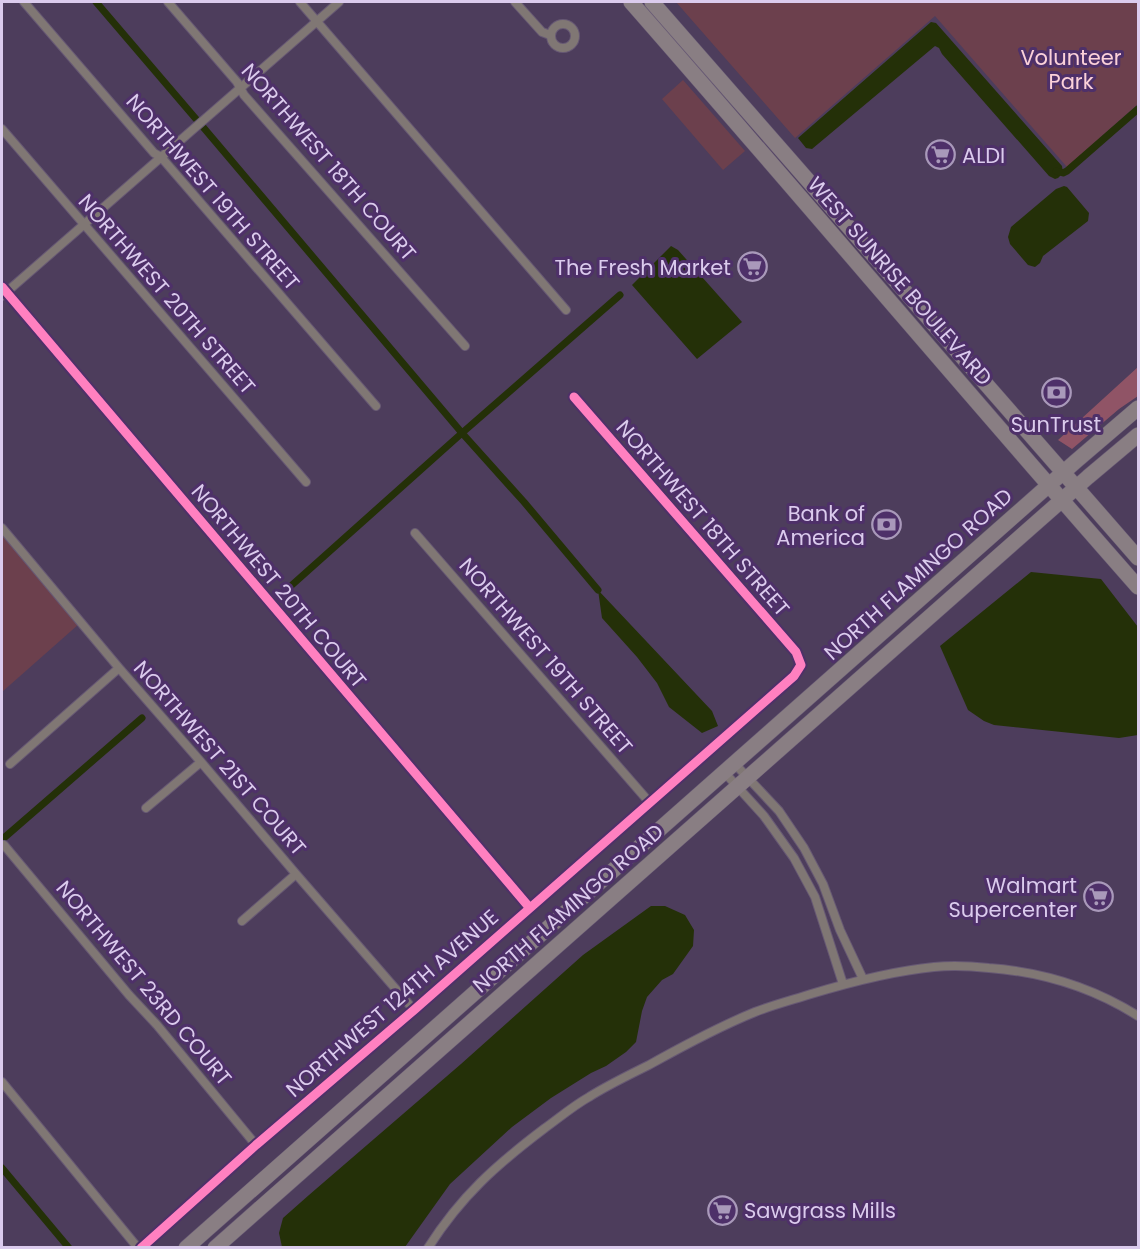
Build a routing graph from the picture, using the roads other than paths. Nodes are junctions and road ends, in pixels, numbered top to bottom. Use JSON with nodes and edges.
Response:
{"nodes":[{"id":1,"x":24,"y":2,"type":"edge"},
{"id":2,"x":168,"y":2,"type":"edge"},
{"id":3,"x":300,"y":2,"type":"edge"},
{"id":4,"x":339,"y":2,"type":"edge"},
{"id":5,"x":515,"y":2,"type":"edge"},
{"id":6,"x":631,"y":2,"type":"edge"},
{"id":7,"x":652,"y":2,"type":"edge"},
{"id":8,"x":317,"y":21,"type":"junction"},
{"id":9,"x":550,"y":35,"type":"dead end"},
{"id":10,"x":240,"y":88,"type":"junction"},
{"id":11,"x":2,"y":129,"type":"edge"},
{"id":12,"x":160,"y":157,"type":"junction"},
{"id":13,"x":83,"y":224,"type":"junction"},
{"id":14,"x":3,"y":292,"type":"edge"},
{"id":15,"x":566,"y":310,"type":"dead end"},
{"id":16,"x":465,"y":346,"type":"dead end"},
{"id":17,"x":574,"y":397,"type":"dead end"},
{"id":18,"x":376,"y":406,"type":"dead end"},
{"id":19,"x":1138,"y":408,"type":"edge"},
{"id":20,"x":1138,"y":435,"type":"edge"},
{"id":21,"x":1064,"y":472,"type":"junction"},
{"id":22,"x":306,"y":482,"type":"dead end"},
{"id":23,"x":1049,"y":485,"type":"junction"},
{"id":24,"x":1077,"y":487,"type":"junction"},
{"id":25,"x":1062,"y":501,"type":"junction"},
{"id":26,"x":2,"y":528,"type":"edge"},
{"id":27,"x":415,"y":534,"type":"dead end"},
{"id":28,"x":1138,"y":558,"type":"edge"},
{"id":29,"x":1138,"y":587,"type":"edge"},
{"id":30,"x":801,"y":665,"type":"joint"},
{"id":31,"x":118,"y":668,"type":"junction"},
{"id":32,"x":201,"y":762,"type":"junction"},
{"id":33,"x":10,"y":764,"type":"dead end"},
{"id":34,"x":730,"y":768,"type":"junction"},
{"id":35,"x":743,"y":782,"type":"junction"},
{"id":36,"x":650,"y":803,"type":"junction"},
{"id":37,"x":146,"y":808,"type":"dead end"},
{"id":38,"x":4,"y":845,"type":"dead end"},
{"id":39,"x":296,"y":874,"type":"junction"},
{"id":40,"x":529,"y":907,"type":"junction"},
{"id":41,"x":242,"y":921,"type":"dead end"},
{"id":42,"x":863,"y":979,"type":"junction"},
{"id":43,"x":843,"y":984,"type":"junction"},
{"id":44,"x":414,"y":1010,"type":"junction"},
{"id":45,"x":1138,"y":1016,"type":"edge"},
{"id":46,"x":2,"y":1082,"type":"edge"},
{"id":47,"x":256,"y":1145,"type":"junction"},
{"id":48,"x":140,"y":1248,"type":"edge"},
{"id":49,"x":186,"y":1248,"type":"edge"},
{"id":50,"x":215,"y":1248,"type":"edge"},
{"id":51,"x":428,"y":1248,"type":"edge"}],
"edges":[{"from":1,"to":12,"type":"street","name":"NORTHWEST 19TH STREET"},
{"from":2,"to":10,"type":"street","name":"NORTHWEST 18TH COURT"},
{"from":3,"to":8,"type":"street"},
{"from":4,"to":8,"type":"street"},
{"from":5,"to":9,"type":"street"},
{"from":6,"to":23,"type":"highway","name":"WEST SUNRISE BOULEVARD"},
{"from":7,"to":21,"type":"highway","name":"WEST SUNRISE BOULEVARD"},
{"from":8,"to":10,"type":"street"},
{"from":8,"to":15,"type":"street"},
{"from":10,"to":12,"type":"street"},
{"from":10,"to":16,"type":"street","name":"NORTHWEST 18TH COURT"},
{"from":11,"to":13,"type":"street","name":"NORTHWEST 20TH STREET"},
{"from":12,"to":13,"type":"street"},
{"from":12,"to":18,"type":"street","name":"NORTHWEST 19TH STREET"},
{"from":13,"to":14,"type":"street"},
{"from":13,"to":22,"type":"street","name":"NORTHWEST 20TH STREET"},
{"from":14,"to":40,"type":"street","name":"NORTHWEST 20TH COURT"},
{"from":17,"to":30,"type":"street","name":"NORTHWEST 18TH STREET"},
{"from":19,"to":21,"type":"highway","name":"NORTH FLAMINGO ROAD"},
{"from":20,"to":24,"type":"highway","name":"NORTH FLAMINGO ROAD"},
{"from":21,"to":23,"type":"highway","name":"NORTH FLAMINGO ROAD"},
{"from":21,"to":24,"type":"highway","name":"WEST SUNRISE BOULEVARD"},
{"from":23,"to":25,"type":"highway","name":"WEST SUNRISE BOULEVARD"},
{"from":23,"to":34,"type":"highway","name":"NORTH FLAMINGO ROAD"},
{"from":24,"to":25,"type":"highway","name":"NORTH FLAMINGO ROAD"},
{"from":24,"to":28,"type":"highway","name":"WEST SUNRISE BOULEVARD"},
{"from":25,"to":29,"type":"highway","name":"WEST SUNRISE BOULEVARD"},
{"from":25,"to":35,"type":"highway","name":"NORTH FLAMINGO ROAD"},
{"from":26,"to":31,"type":"street","name":"NORTHWEST 21ST COURT"},
{"from":27,"to":36,"type":"street","name":"NORTHWEST 19TH STREET"},
{"from":30,"to":36,"type":"street","name":"NORTHWEST 124TH AVENUE"},
{"from":31,"to":32,"type":"street","name":"NORTHWEST 21ST COURT"},
{"from":31,"to":33,"type":"street"},
{"from":32,"to":37,"type":"street"},
{"from":32,"to":39,"type":"street","name":"NORTHWEST 21ST COURT"},
{"from":34,"to":35,"type":"street"},
{"from":34,"to":35,"type":"street"},
{"from":34,"to":49,"type":"highway","name":"NORTH FLAMINGO ROAD"},
{"from":35,"to":42,"type":"street"},
{"from":35,"to":43,"type":"street"},
{"from":35,"to":50,"type":"highway","name":"NORTH FLAMINGO ROAD"},
{"from":36,"to":40,"type":"street","name":"NORTHWEST 124TH AVENUE"},
{"from":38,"to":47,"type":"street","name":"NORTHWEST 23RD COURT"},
{"from":39,"to":41,"type":"street"},
{"from":39,"to":44,"type":"street","name":"NORTHWEST 21ST COURT"},
{"from":40,"to":44,"type":"street","name":"NORTHWEST 124TH AVENUE"},
{"from":42,"to":43,"type":"street"},
{"from":42,"to":45,"type":"street"},
{"from":43,"to":51,"type":"street"},
{"from":44,"to":47,"type":"street","name":"NORTHWEST 124TH AVENUE"},
{"from":46,"to":48,"type":"street"},
{"from":47,"to":48,"type":"street","name":"NORTHWEST 124TH AVENUE"}]}
